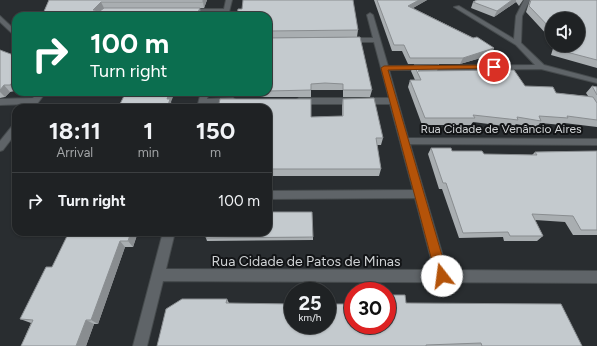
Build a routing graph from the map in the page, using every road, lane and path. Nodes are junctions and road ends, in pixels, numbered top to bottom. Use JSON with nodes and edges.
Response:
{"nodes":[{"id":1,"x":229,"y":0,"type":"edge"},
{"id":2,"x":527,"y":0,"type":"edge"},
{"id":3,"x":457,"y":8,"type":"dead end"},
{"id":4,"x":180,"y":11,"type":"edge"},
{"id":5,"x":202,"y":12,"type":"edge"},
{"id":6,"x":225,"y":12,"type":"edge"},
{"id":7,"x":370,"y":15,"type":"dead end"},
{"id":8,"x":0,"y":18,"type":"edge"},
{"id":9,"x":12,"y":31,"type":"edge"},
{"id":10,"x":338,"y":40,"type":"edge"},
{"id":11,"x":377,"y":40,"type":"junction"},
{"id":12,"x":518,"y":44,"type":"junction"},
{"id":13,"x":541,"y":67,"type":"junction"},
{"id":14,"x":384,"y":68,"type":"junction"},
{"id":15,"x":597,"y":81,"type":"edge"},
{"id":16,"x":290,"y":101,"type":"edge"},
{"id":17,"x":394,"y":101,"type":"junction"},
{"id":18,"x":0,"y":102,"type":"edge"},
{"id":19,"x":242,"y":102,"type":"edge"},
{"id":20,"x":22,"y":104,"type":"edge"},
{"id":21,"x":215,"y":104,"type":"edge"},
{"id":22,"x":12,"y":132,"type":"edge"},
{"id":23,"x":405,"y":141,"type":"junction"},
{"id":24,"x":597,"y":142,"type":"edge"},
{"id":25,"x":0,"y":148,"type":"edge"},
{"id":26,"x":419,"y":194,"type":"junction"},
{"id":27,"x":272,"y":195,"type":"edge"},
{"id":28,"x":168,"y":236,"type":"edge"},
{"id":29,"x":158,"y":275,"type":"junction"},
{"id":30,"x":442,"y":276,"type":"junction"},
{"id":31,"x":596,"y":278,"type":"edge"},
{"id":32,"x":140,"y":346,"type":"edge"}],
"edges":[{"from":1,"to":6,"type":"street"},
{"from":2,"to":12,"type":"street"},
{"from":3,"to":12,"type":"street"},
{"from":4,"to":5,"type":"street"},
{"from":7,"to":11,"type":"street"},
{"from":8,"to":9,"type":"street"},
{"from":10,"to":11,"type":"street"},
{"from":11,"to":14,"type":"street"},
{"from":12,"to":13,"type":"street"},
{"from":13,"to":14,"type":"street"},
{"from":13,"to":15,"type":"street"},
{"from":14,"to":17,"type":"street"},
{"from":16,"to":17,"type":"street"},
{"from":17,"to":23,"type":"street"},
{"from":18,"to":20,"type":"street"},
{"from":19,"to":21,"type":"street"},
{"from":22,"to":25,"type":"street"},
{"from":23,"to":24,"type":"street","name":"Rua Cidade de Venâncio Aires"},
{"from":23,"to":26,"type":"street"},
{"from":26,"to":27,"type":"street"},
{"from":26,"to":30,"type":"street"},
{"from":28,"to":29,"type":"street"},
{"from":29,"to":30,"type":"street","name":"Rua Cidade de Patos de Minas"},
{"from":29,"to":32,"type":"street"},
{"from":30,"to":31,"type":"street","name":"Rua Cidade de Patos de Minas"}]}
